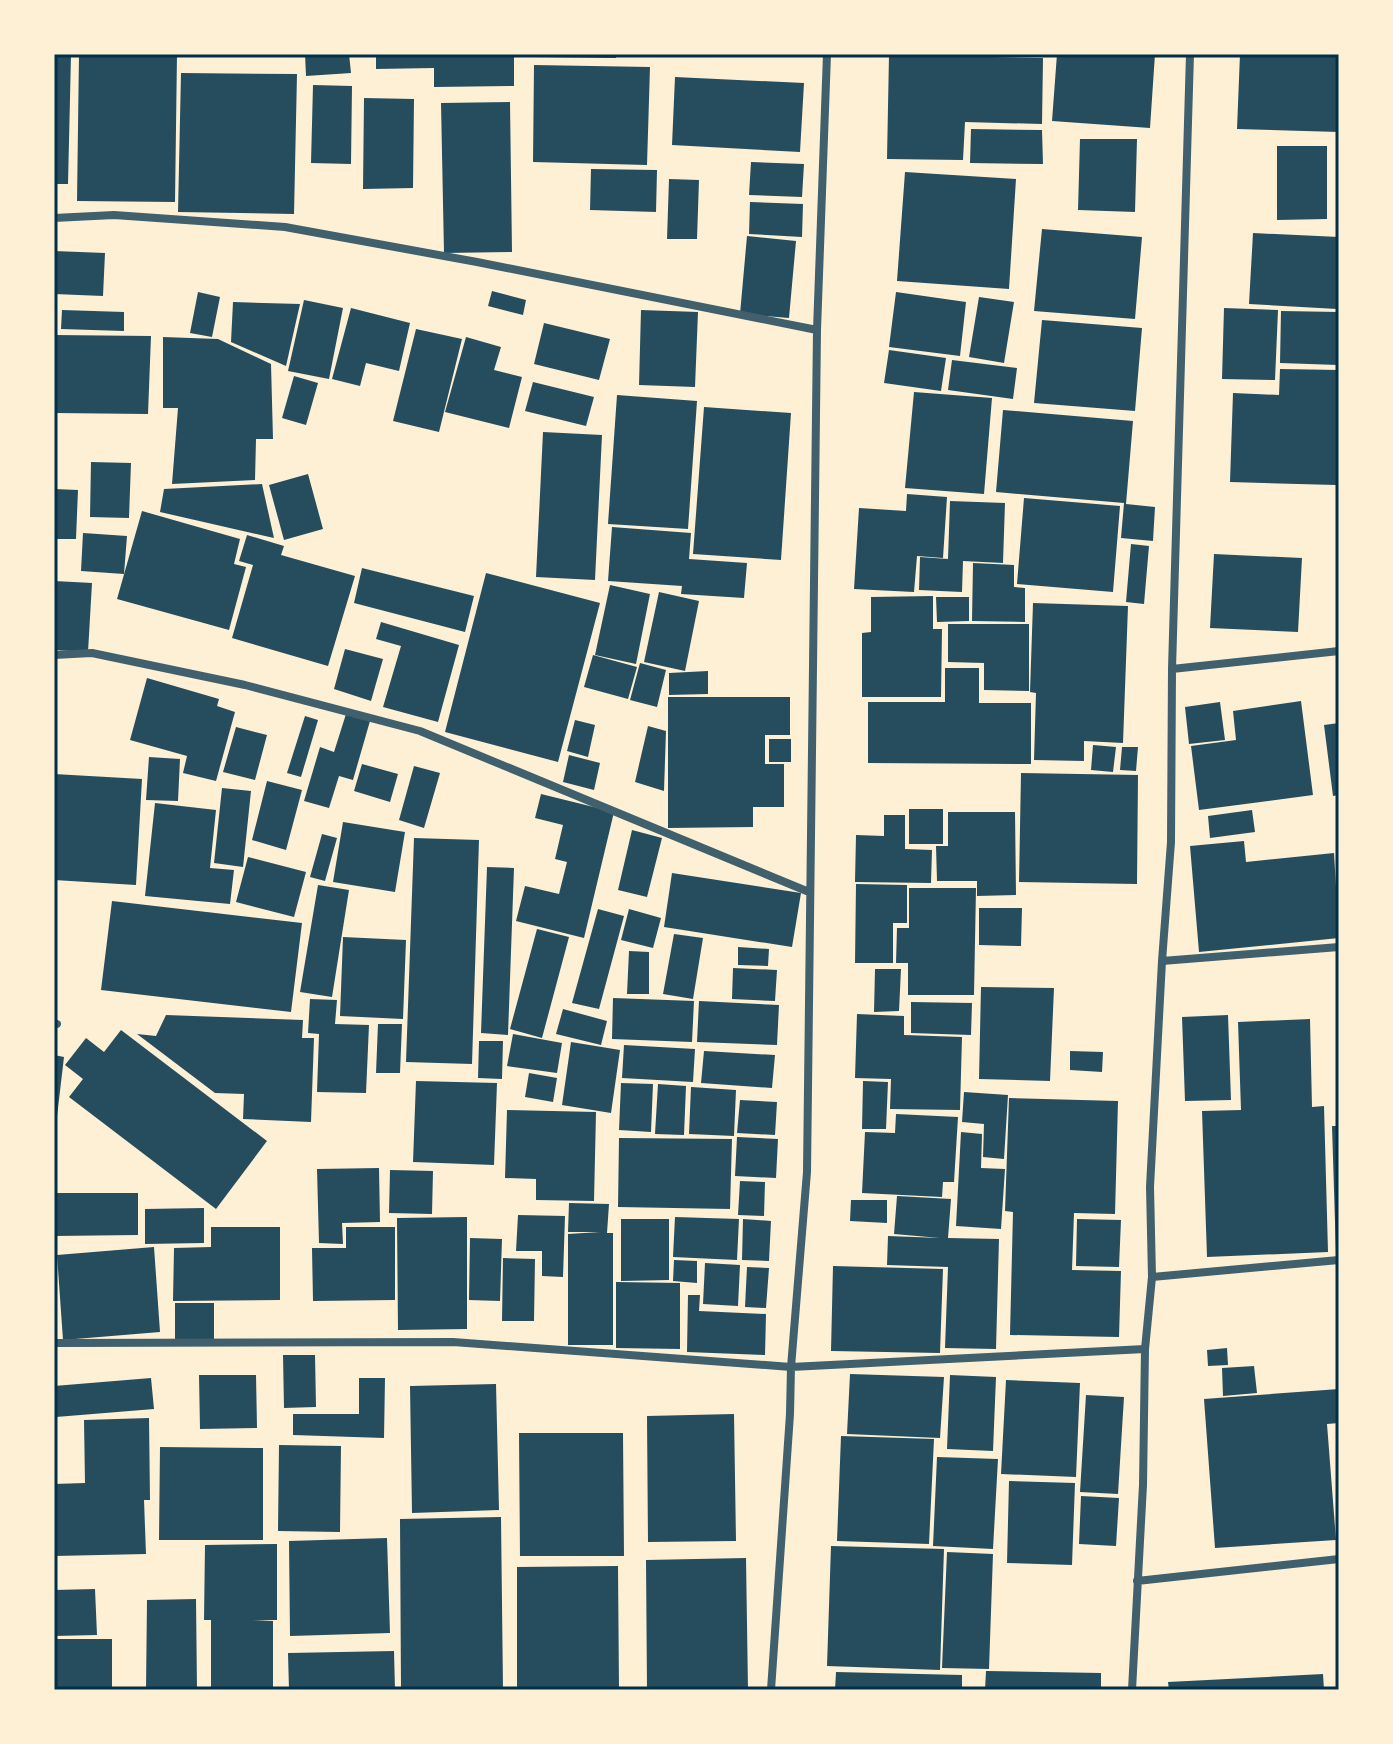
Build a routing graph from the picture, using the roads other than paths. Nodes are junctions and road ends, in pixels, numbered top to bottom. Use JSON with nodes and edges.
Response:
{"nodes":[{"id":1,"x":827,"y":54,"type":"edge"},
{"id":2,"x":1190,"y":54,"type":"edge"},
{"id":3,"x":54,"y":218,"type":"edge"},
{"id":4,"x":817,"y":330,"type":"junction"},
{"id":5,"x":1339,"y":651,"type":"edge"},
{"id":6,"x":54,"y":655,"type":"edge"},
{"id":7,"x":1172,"y":669,"type":"junction"},
{"id":8,"x":809,"y":892,"type":"junction"},
{"id":9,"x":1339,"y":947,"type":"edge"},
{"id":10,"x":1162,"y":961,"type":"junction"},
{"id":11,"x":1339,"y":1260,"type":"edge"},
{"id":12,"x":1152,"y":1277,"type":"junction"},
{"id":13,"x":54,"y":1343,"type":"edge"},
{"id":14,"x":1145,"y":1349,"type":"junction"},
{"id":15,"x":791,"y":1367,"type":"junction"},
{"id":16,"x":1339,"y":1559,"type":"edge"},
{"id":17,"x":1137,"y":1581,"type":"junction"},
{"id":18,"x":771,"y":1690,"type":"edge"},
{"id":19,"x":1132,"y":1690,"type":"edge"}],
"edges":[{"from":1,"to":4,"type":"street"},
{"from":2,"to":7,"type":"street"},
{"from":3,"to":4,"type":"street"},
{"from":4,"to":8,"type":"street"},
{"from":5,"to":7,"type":"street"},
{"from":6,"to":8,"type":"street"},
{"from":7,"to":10,"type":"street"},
{"from":8,"to":15,"type":"street"},
{"from":9,"to":10,"type":"street"},
{"from":10,"to":12,"type":"street"},
{"from":11,"to":12,"type":"street"},
{"from":12,"to":14,"type":"street"},
{"from":13,"to":15,"type":"street"},
{"from":14,"to":15,"type":"street"},
{"from":14,"to":17,"type":"street"},
{"from":15,"to":18,"type":"street"},
{"from":16,"to":17,"type":"street"},
{"from":17,"to":19,"type":"street"}]}
